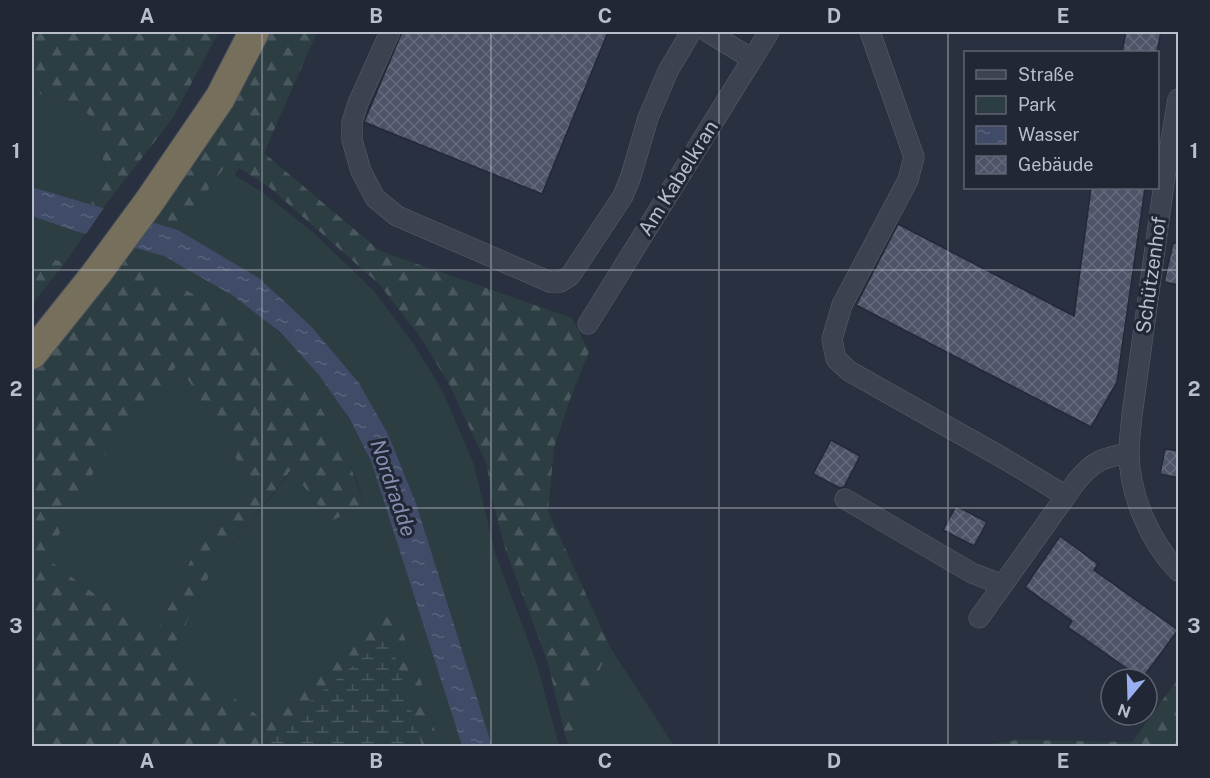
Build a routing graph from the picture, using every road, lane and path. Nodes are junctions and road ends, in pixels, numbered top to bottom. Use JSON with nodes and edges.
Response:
{"nodes":[{"id":1,"x":234,"y":32,"type":"edge"},
{"id":2,"x":254,"y":32,"type":"edge"},
{"id":3,"x":390,"y":32,"type":"edge"},
{"id":4,"x":691,"y":32,"type":"edge"},
{"id":5,"x":708,"y":32,"type":"edge"},
{"id":6,"x":769,"y":32,"type":"edge"},
{"id":7,"x":870,"y":32,"type":"edge"},
{"id":8,"x":752,"y":59,"type":"junction"},
{"id":9,"x":1179,"y":99,"type":"edge"},
{"id":10,"x":139,"y":198,"type":"junction"},
{"id":11,"x":87,"y":270,"type":"junction"},
{"id":12,"x":32,"y":324,"type":"edge"},
{"id":13,"x":588,"y":324,"type":"dead end"},
{"id":14,"x":32,"y":354,"type":"edge"},
{"id":15,"x":1129,"y":453,"type":"junction"},
{"id":16,"x":1066,"y":496,"type":"junction"},
{"id":17,"x":845,"y":499,"type":"dead end"},
{"id":18,"x":1179,"y":571,"type":"edge"},
{"id":19,"x":1003,"y":585,"type":"junction"},
{"id":20,"x":979,"y":618,"type":"dead end"}],
"edges":[{"from":1,"to":10,"type":"highway"},
{"from":2,"to":10,"type":"highway"},
{"from":3,"to":4,"type":"street"},
{"from":5,"to":8,"type":"street"},
{"from":6,"to":8,"type":"street","name":"Am Kabelkran"},
{"from":7,"to":16,"type":"street"},
{"from":8,"to":13,"type":"street","name":"Am Kabelkran"},
{"from":9,"to":15,"type":"street","name":"Schützenhof"},
{"from":10,"to":11,"type":"highway"},
{"from":11,"to":12,"type":"highway"},
{"from":11,"to":14,"type":"highway"},
{"from":15,"to":16,"type":"street"},
{"from":15,"to":18,"type":"street","name":"Schützenhof"},
{"from":16,"to":19,"type":"street"},
{"from":17,"to":19,"type":"street"},
{"from":19,"to":20,"type":"street"}]}
